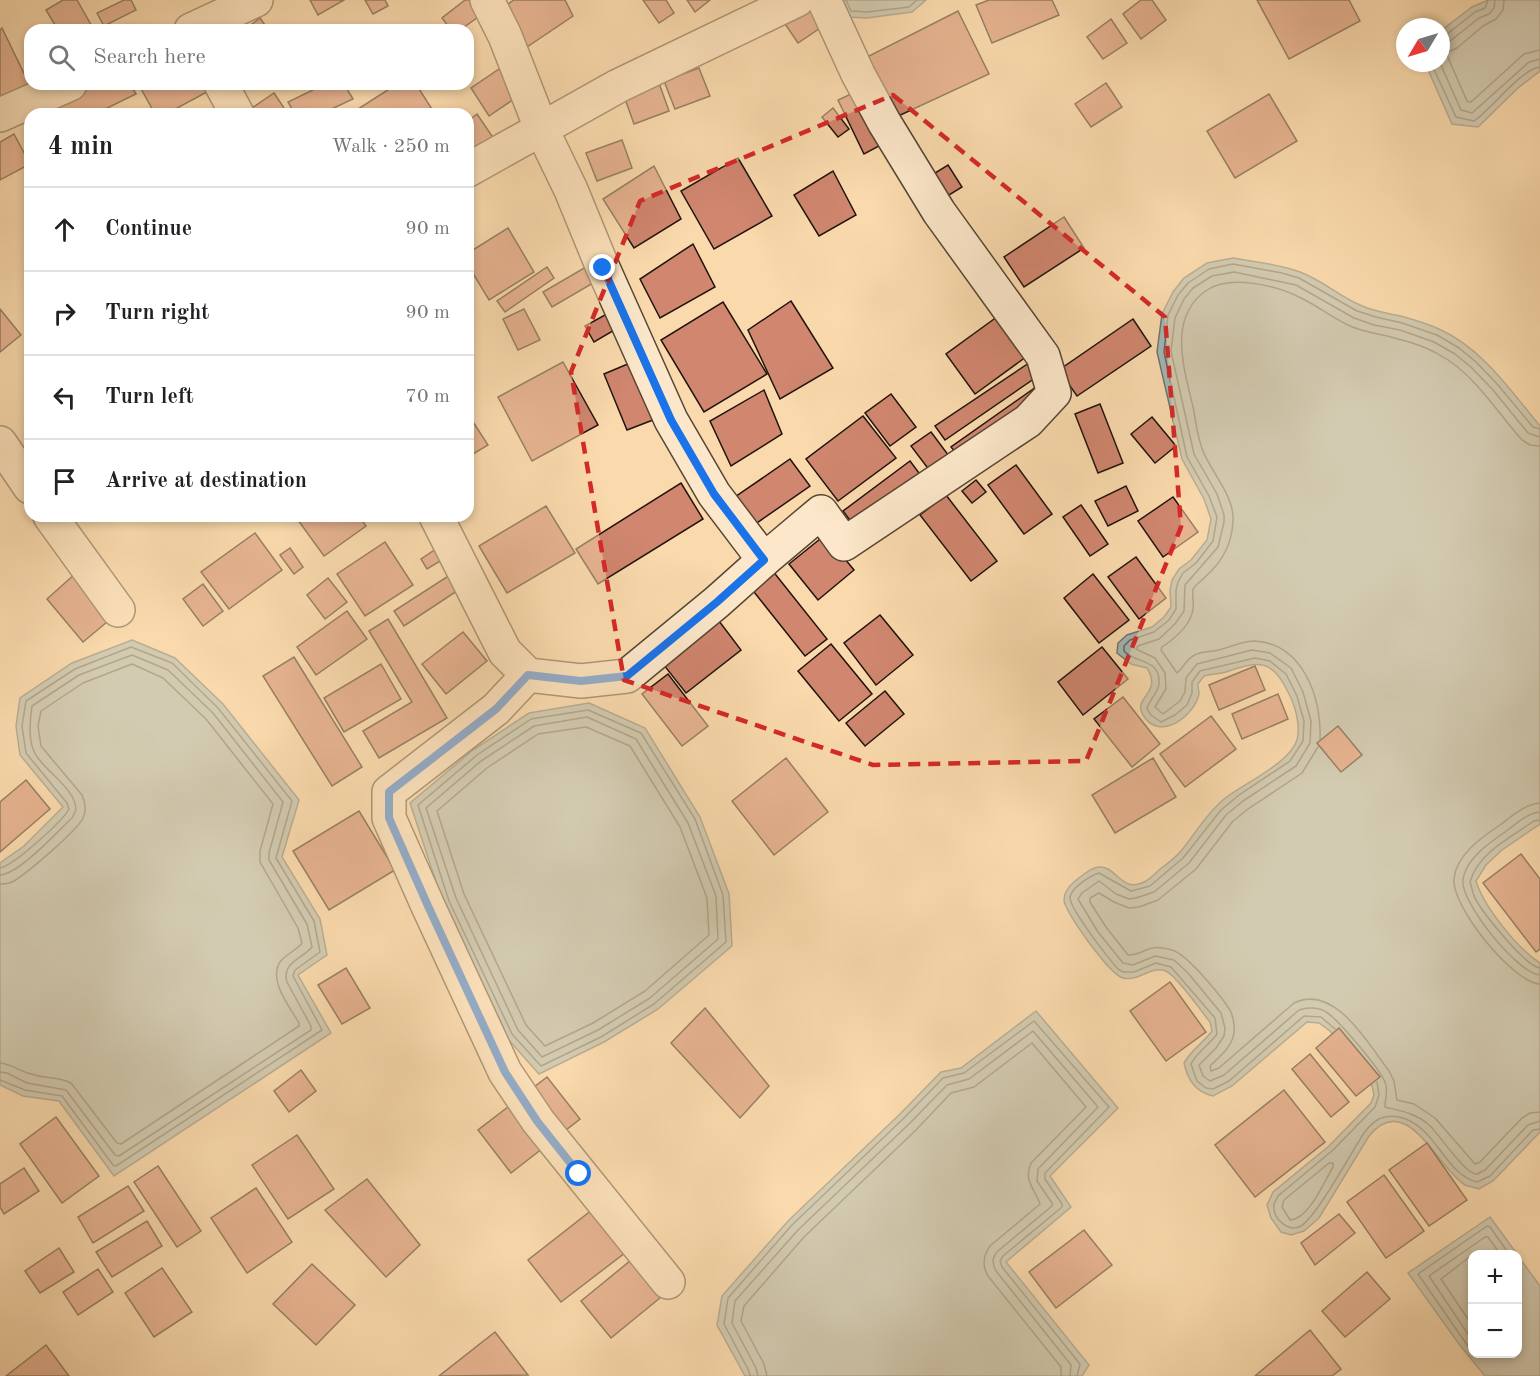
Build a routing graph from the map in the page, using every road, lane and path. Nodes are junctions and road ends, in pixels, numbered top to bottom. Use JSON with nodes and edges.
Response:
{"nodes":[{"id":1,"x":256,"y":0,"type":"edge"},
{"id":2,"x":487,"y":0,"type":"edge"},
{"id":3,"x":796,"y":0,"type":"edge"},
{"id":4,"x":824,"y":0,"type":"edge"},
{"id":5,"x":204,"y":24,"type":"edge"},
{"id":6,"x":56,"y":90,"type":"edge"},
{"id":7,"x":223,"y":90,"type":"edge"},
{"id":8,"x":234,"y":108,"type":"edge"},
{"id":9,"x":0,"y":115,"type":"edge"},
{"id":10,"x":541,"y":128,"type":"junction"},
{"id":11,"x":474,"y":167,"type":"edge"},
{"id":12,"x":0,"y":443,"type":"edge"},
{"id":13,"x":24,"y":478,"type":"edge"},
{"id":14,"x":54,"y":522,"type":"edge"},
{"id":15,"x":439,"y":522,"type":"edge"},
{"id":16,"x":764,"y":560,"type":"junction"},
{"id":17,"x":118,"y":610,"type":"dead end"},
{"id":18,"x":528,"y":675,"type":"junction"},
{"id":19,"x":668,"y":1282,"type":"dead end"}],
"edges":[{"from":1,"to":5,"type":"street"},
{"from":2,"to":10,"type":"street"},
{"from":3,"to":10,"type":"street"},
{"from":4,"to":16,"type":"street"},
{"from":6,"to":9,"type":"street"},
{"from":7,"to":8,"type":"street"},
{"from":10,"to":11,"type":"street"},
{"from":10,"to":16,"type":"street"},
{"from":12,"to":13,"type":"street"},
{"from":14,"to":17,"type":"street"},
{"from":15,"to":18,"type":"street"},
{"from":16,"to":18,"type":"street"},
{"from":18,"to":19,"type":"street"}]}
